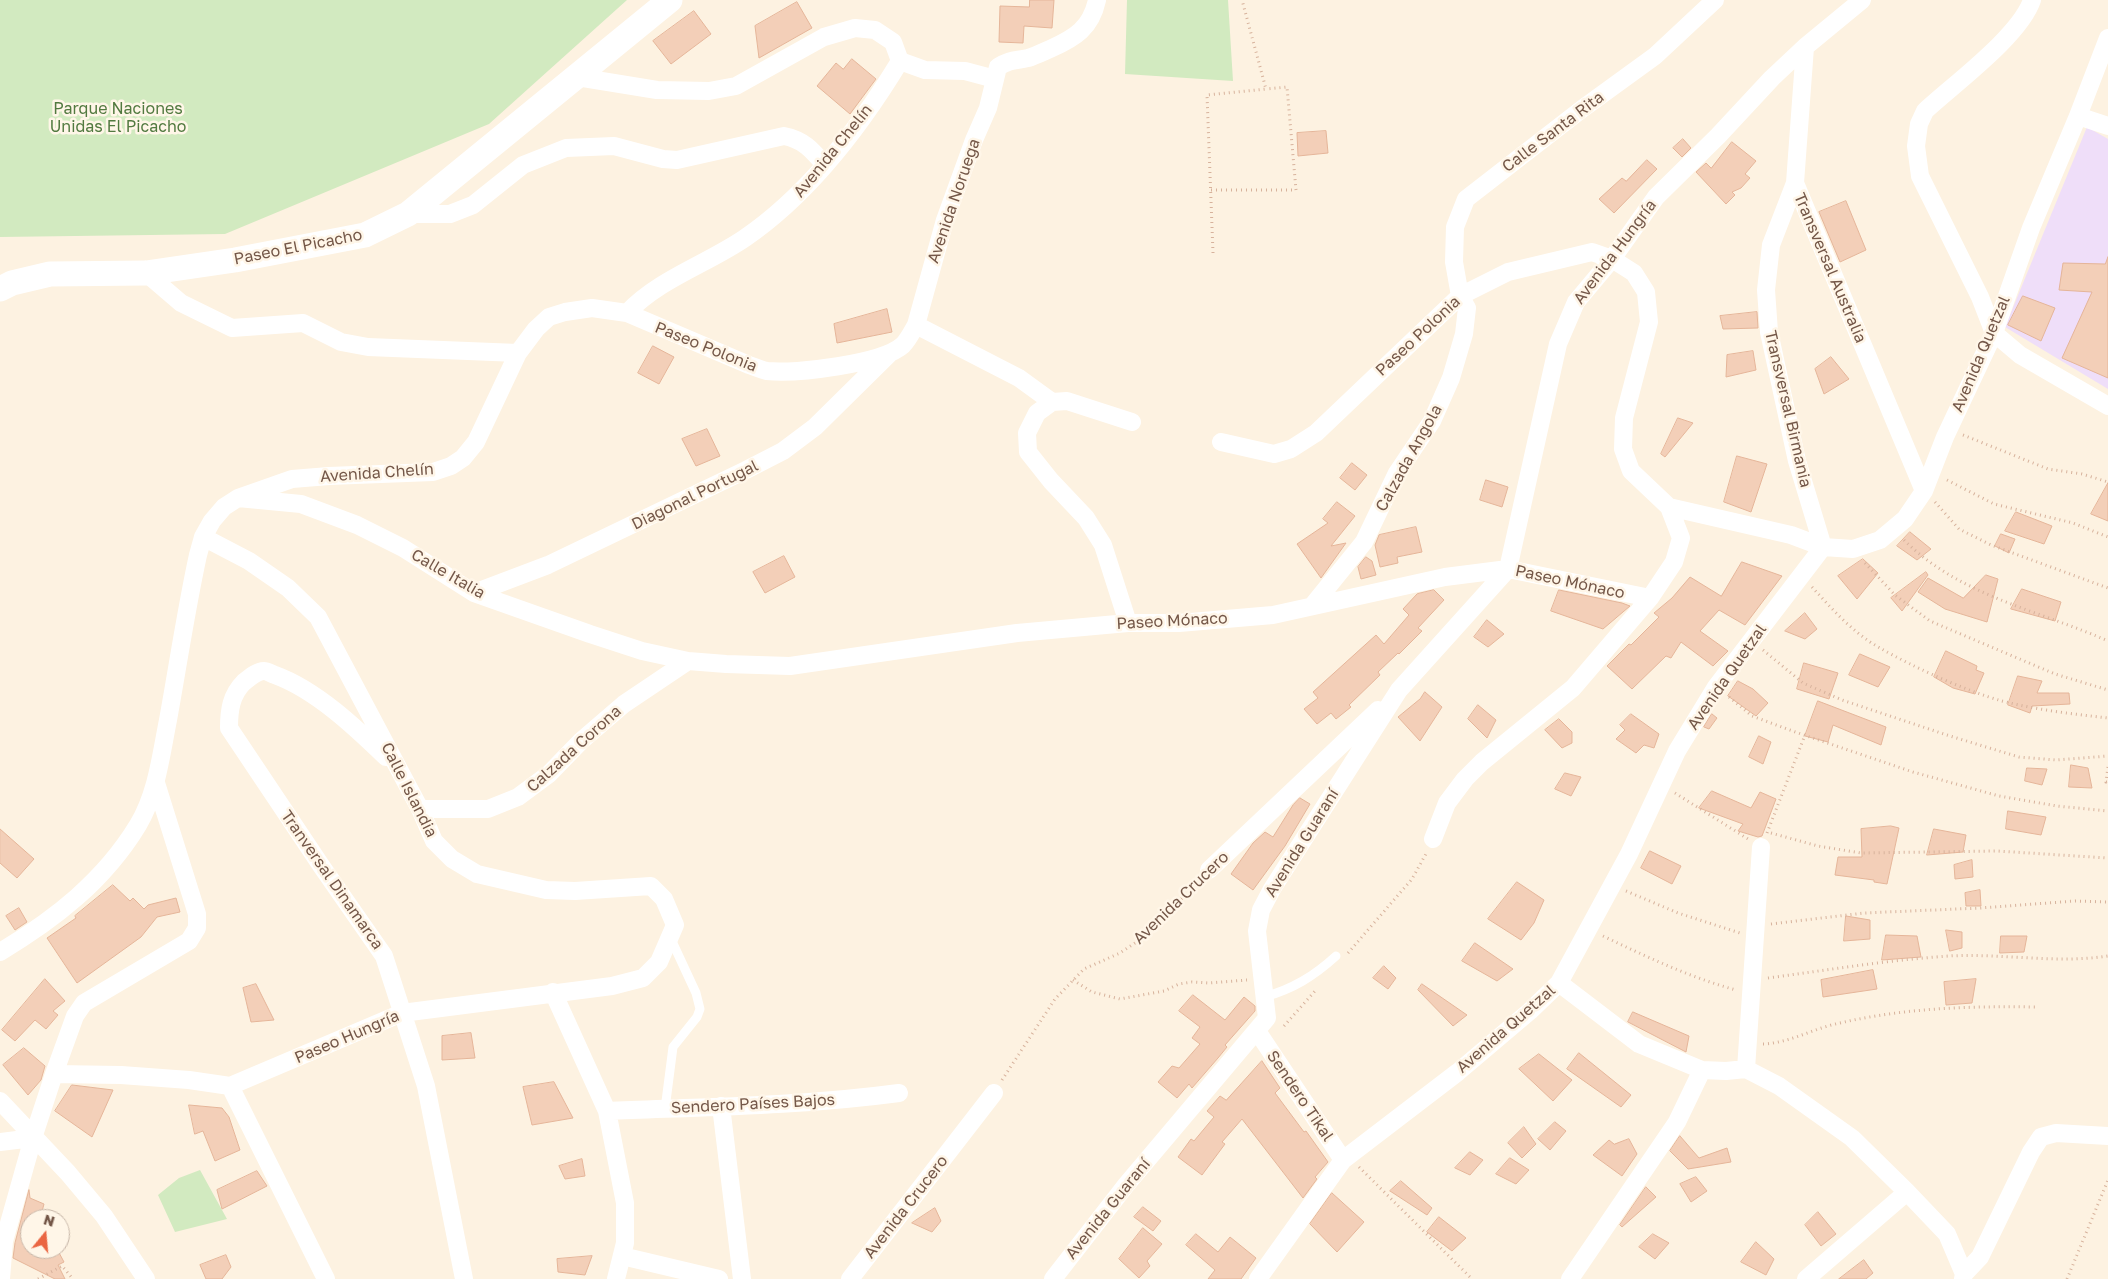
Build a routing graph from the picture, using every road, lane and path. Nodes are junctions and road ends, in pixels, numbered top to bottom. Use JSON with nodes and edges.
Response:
{"nodes":[{"id":1,"x":670,"y":0,"type":"edge"},
{"id":2,"x":1097,"y":0,"type":"edge"},
{"id":3,"x":1242,"y":0,"type":"edge"},
{"id":4,"x":1715,"y":0,"type":"edge"},
{"id":5,"x":1862,"y":0,"type":"edge"},
{"id":6,"x":2032,"y":0,"type":"edge"},
{"id":7,"x":2108,"y":38,"type":"edge"},
{"id":8,"x":1805,"y":47,"type":"junction"},
{"id":9,"x":900,"y":61,"type":"junction"},
{"id":10,"x":577,"y":77,"type":"junction"},
{"id":11,"x":995,"y":79,"type":"junction"},
{"id":12,"x":1266,"y":89,"type":"junction"},
{"id":13,"x":2078,"y":116,"type":"junction"},
{"id":14,"x":2108,"y":126,"type":"edge"},
{"id":15,"x":825,"y":165,"type":"junction"},
{"id":16,"x":1795,"y":183,"type":"junction"},
{"id":17,"x":1211,"y":190,"type":"junction"},
{"id":18,"x":408,"y":214,"type":"junction"},
{"id":19,"x":1213,"y":253,"type":"dead end"},
{"id":20,"x":1612,"y":259,"type":"junction"},
{"id":21,"x":146,"y":273,"type":"junction"},
{"id":22,"x":0,"y":290,"type":"edge"},
{"id":23,"x":1460,"y":296,"type":"junction"},
{"id":24,"x":627,"y":314,"type":"junction"},
{"id":25,"x":916,"y":325,"type":"junction"},
{"id":26,"x":1994,"y":333,"type":"junction"},
{"id":27,"x":518,"y":354,"type":"junction"},
{"id":28,"x":889,"y":354,"type":"junction"},
{"id":29,"x":1052,"y":402,"type":"junction"},
{"id":30,"x":2108,"y":406,"type":"edge"},
{"id":31,"x":1132,"y":422,"type":"dead end"},
{"id":32,"x":1948,"y":429,"type":"junction"},
{"id":33,"x":1221,"y":442,"type":"dead end"},
{"id":34,"x":1932,"y":470,"type":"junction"},
{"id":35,"x":2108,"y":482,"type":"edge"},
{"id":36,"x":1924,"y":491,"type":"junction"},
{"id":37,"x":238,"y":498,"type":"junction"},
{"id":38,"x":1669,"y":507,"type":"junction"},
{"id":39,"x":1893,"y":529,"type":"junction"},
{"id":40,"x":203,"y":537,"type":"junction"},
{"id":41,"x":2108,"y":537,"type":"edge"},
{"id":42,"x":1823,"y":547,"type":"junction"},
{"id":43,"x":1853,"y":549,"type":"junction"},
{"id":44,"x":1508,"y":569,"type":"junction"},
{"id":45,"x":1801,"y":575,"type":"junction"},
{"id":46,"x":2108,"y":588,"type":"edge"},
{"id":47,"x":474,"y":593,"type":"junction"},
{"id":48,"x":1650,"y":598,"type":"junction"},
{"id":49,"x":1314,"y":605,"type":"junction"},
{"id":50,"x":1128,"y":623,"type":"junction"},
{"id":51,"x":1751,"y":640,"type":"junction"},
{"id":52,"x":2108,"y":641,"type":"edge"},
{"id":53,"x":688,"y":661,"type":"junction"},
{"id":54,"x":1716,"y":687,"type":"junction"},
{"id":55,"x":1399,"y":690,"type":"junction"},
{"id":56,"x":2108,"y":690,"type":"edge"},
{"id":57,"x":2108,"y":718,"type":"edge"},
{"id":58,"x":1805,"y":736,"type":"junction"},
{"id":59,"x":2108,"y":756,"type":"edge"},
{"id":60,"x":2108,"y":767,"type":"edge"},
{"id":61,"x":399,"y":770,"type":"junction"},
{"id":62,"x":2108,"y":782,"type":"edge"},
{"id":63,"x":156,"y":783,"type":"junction"},
{"id":64,"x":1661,"y":784,"type":"junction"},
{"id":65,"x":420,"y":809,"type":"junction"},
{"id":66,"x":2108,"y":811,"type":"edge"},
{"id":67,"x":1433,"y":838,"type":"joint"},
{"id":68,"x":1764,"y":840,"type":"junction"},
{"id":69,"x":2108,"y":858,"type":"edge"},
{"id":70,"x":1209,"y":870,"type":"joint"},
{"id":71,"x":1612,"y":885,"type":"junction"},
{"id":72,"x":2108,"y":902,"type":"edge"},
{"id":73,"x":1588,"y":929,"type":"junction"},
{"id":74,"x":1755,"y":932,"type":"junction"},
{"id":75,"x":669,"y":937,"type":"junction"},
{"id":76,"x":0,"y":952,"type":"edge"},
{"id":77,"x":2108,"y":956,"type":"edge"},
{"id":78,"x":1340,"y":958,"type":"joint"},
{"id":79,"x":644,"y":978,"type":"joint"},
{"id":80,"x":1262,"y":979,"type":"junction"},
{"id":81,"x":1073,"y":980,"type":"junction"},
{"id":82,"x":1558,"y":984,"type":"junction"},
{"id":83,"x":1751,"y":987,"type":"junction"},
{"id":84,"x":1317,"y":988,"type":"dead end"},
{"id":85,"x":553,"y":992,"type":"junction"},
{"id":86,"x":1264,"y":997,"type":"junction"},
{"id":87,"x":2034,"y":1007,"type":"dead end"},
{"id":88,"x":402,"y":1013,"type":"junction"},
{"id":89,"x":1257,"y":1031,"type":"junction"},
{"id":90,"x":1747,"y":1045,"type":"junction"},
{"id":91,"x":1267,"y":1046,"type":"junction"},
{"id":92,"x":1746,"y":1069,"type":"junction"},
{"id":93,"x":1702,"y":1070,"type":"junction"},
{"id":94,"x":54,"y":1074,"type":"junction"},
{"id":95,"x":230,"y":1086,"type":"junction"},
{"id":96,"x":899,"y":1093,"type":"dead end"},
{"id":97,"x":994,"y":1093,"type":"joint"},
{"id":98,"x":0,"y":1101,"type":"edge"},
{"id":99,"x":721,"y":1106,"type":"junction"},
{"id":100,"x":665,"y":1109,"type":"junction"},
{"id":101,"x":607,"y":1111,"type":"junction"},
{"id":102,"x":2108,"y":1136,"type":"edge"},
{"id":103,"x":34,"y":1138,"type":"junction"},
{"id":104,"x":0,"y":1142,"type":"edge"},
{"id":105,"x":1345,"y":1158,"type":"junction"},
{"id":106,"x":2108,"y":1180,"type":"edge"},
{"id":107,"x":1907,"y":1192,"type":"junction"},
{"id":108,"x":622,"y":1256,"type":"junction"},
{"id":109,"x":1963,"y":1277,"type":"edge"},
{"id":110,"x":0,"y":1279,"type":"edge"},
{"id":111,"x":38,"y":1279,"type":"edge"},
{"id":112,"x":73,"y":1279,"type":"edge"},
{"id":113,"x":146,"y":1279,"type":"edge"},
{"id":114,"x":326,"y":1279,"type":"edge"},
{"id":115,"x":464,"y":1279,"type":"edge"},
{"id":116,"x":616,"y":1279,"type":"edge"},
{"id":117,"x":720,"y":1279,"type":"edge"},
{"id":118,"x":742,"y":1279,"type":"edge"},
{"id":119,"x":850,"y":1279,"type":"edge"},
{"id":120,"x":1053,"y":1279,"type":"edge"},
{"id":121,"x":1258,"y":1279,"type":"edge"},
{"id":122,"x":1472,"y":1279,"type":"edge"},
{"id":123,"x":1570,"y":1279,"type":"edge"},
{"id":124,"x":1806,"y":1279,"type":"edge"},
{"id":125,"x":2067,"y":1279,"type":"edge"}],
"edges":[{"from":1,"to":10,"type":"street","name":"Paseo El Picacho"},
{"from":2,"to":11,"type":"street"},
{"from":3,"to":12,"type":"path"},
{"from":4,"to":23,"type":"street","name":"Calle Santa Rita"},
{"from":5,"to":8,"type":"street"},
{"from":6,"to":26,"type":"street"},
{"from":7,"to":13,"type":"street","name":"Avenida Quetzal"},
{"from":8,"to":16,"type":"street","name":"Transversal Australia"},
{"from":8,"to":20,"type":"street","name":"Avenida Hungría"},
{"from":9,"to":10,"type":"street"},
{"from":9,"to":11,"type":"street"},
{"from":9,"to":15,"type":"street","name":"Avenida Chelín"},
{"from":10,"to":18,"type":"street","name":"Paseo El Picacho"},
{"from":11,"to":25,"type":"street","name":"Avenida Noruega"},
{"from":12,"to":17,"type":"path"},
{"from":12,"to":17,"type":"path"},
{"from":13,"to":14,"type":"street"},
{"from":13,"to":26,"type":"street","name":"Avenida Quetzal"},
{"from":15,"to":18,"type":"street"},
{"from":15,"to":24,"type":"street","name":"Avenida Chelín"},
{"from":16,"to":36,"type":"street","name":"Transversal Australia"},
{"from":16,"to":42,"type":"street","name":"Transversal Birmania"},
{"from":17,"to":19,"type":"path"},
{"from":18,"to":21,"type":"street","name":"Paseo El Picacho"},
{"from":20,"to":23,"type":"street","name":"Paseo Polonia"},
{"from":20,"to":38,"type":"street","name":"Paseo Polonia"},
{"from":20,"to":44,"type":"street","name":"Avenida Hungría"},
{"from":21,"to":22,"type":"street","name":"Paseo El Picacho"},
{"from":21,"to":27,"type":"street"},
{"from":23,"to":33,"type":"street","name":"Paseo Polonia"},
{"from":23,"to":49,"type":"street","name":"Calzada Angola"},
{"from":24,"to":27,"type":"street","name":"Avenida Chelín"},
{"from":24,"to":28,"type":"street","name":"Paseo Polonia"},
{"from":25,"to":28,"type":"street","name":"Paseo Polonia"},
{"from":25,"to":29,"type":"street"},
{"from":26,"to":30,"type":"street"},
{"from":26,"to":32,"type":"street","name":"Avenida Quetzal"},
{"from":27,"to":37,"type":"street","name":"Avenida Chelín"},
{"from":28,"to":47,"type":"street","name":"Diagonal Portugal"},
{"from":29,"to":31,"type":"street"},
{"from":29,"to":50,"type":"street"},
{"from":32,"to":34,"type":"street","name":"Avenida Quetzal"},
{"from":32,"to":35,"type":"path"},
{"from":34,"to":36,"type":"street","name":"Avenida Quetzal"},
{"from":34,"to":41,"type":"path"},
{"from":36,"to":39,"type":"street","name":"Avenida Quetzal"},
{"from":36,"to":46,"type":"path"},
{"from":37,"to":40,"type":"street","name":"Avenida Chelín"},
{"from":37,"to":47,"type":"street","name":"Calle Italia"},
{"from":38,"to":42,"type":"street"},
{"from":38,"to":48,"type":"street"},
{"from":39,"to":43,"type":"street","name":"Avenida Quetzal"},
{"from":39,"to":52,"type":"path"},
{"from":40,"to":61,"type":"street","name":"Calle Islandia"},
{"from":40,"to":63,"type":"street","name":"Avenida Chelín"},
{"from":42,"to":43,"type":"street","name":"Avenida Quetzal"},
{"from":42,"to":45,"type":"street","name":"Avenida Quetzal"},
{"from":43,"to":56,"type":"path"},
{"from":44,"to":48,"type":"street","name":"Paseo Mónaco"},
{"from":44,"to":49,"type":"street","name":"Paseo Mónaco"},
{"from":44,"to":55,"type":"street","name":"Avenida Guaraní"},
{"from":45,"to":51,"type":"street","name":"Avenida Quetzal"},
{"from":45,"to":57,"type":"path"},
{"from":47,"to":53,"type":"street","name":"Calle Italia"},
{"from":48,"to":67,"type":"street"},
{"from":49,"to":50,"type":"street","name":"Paseo Mónaco"},
{"from":50,"to":53,"type":"street","name":"Paseo Mónaco"},
{"from":51,"to":54,"type":"street","name":"Avenida Quetzal"},
{"from":51,"to":59,"type":"path"},
{"from":53,"to":65,"type":"street","name":"Calzada Corona"},
{"from":54,"to":58,"type":"path"},
{"from":54,"to":64,"type":"street","name":"Avenida Quetzal"},
{"from":55,"to":70,"type":"street","name":"Avenida Crucero"},
{"from":55,"to":80,"type":"street","name":"Avenida Guaraní"},
{"from":58,"to":66,"type":"path"},
{"from":58,"to":68,"type":"path"},
{"from":60,"to":62,"type":"path"},
{"from":61,"to":65,"type":"street","name":"Calle Islandia"},
{"from":61,"to":88,"type":"street","name":"Tranversal Dinamarca"},
{"from":63,"to":76,"type":"street","name":"Avenida Chelín"},
{"from":63,"to":94,"type":"street"},
{"from":64,"to":68,"type":"path"},
{"from":64,"to":71,"type":"street","name":"Avenida Quetzal"},
{"from":65,"to":75,"type":"street","name":"Calle Islandia"},
{"from":67,"to":78,"type":"path"},
{"from":68,"to":69,"type":"path"},
{"from":68,"to":74,"type":"street"},
{"from":70,"to":81,"type":"path","name":"Avenida Crucero"},
{"from":71,"to":73,"type":"street","name":"Avenida Quetzal"},
{"from":71,"to":74,"type":"path"},
{"from":72,"to":74,"type":"path"},
{"from":73,"to":82,"type":"street","name":"Avenida Quetzal"},
{"from":73,"to":83,"type":"path"},
{"from":74,"to":83,"type":"street"},
{"from":75,"to":79,"type":"street","name":"Calle Islandia"},
{"from":75,"to":100,"type":"lane"},
{"from":77,"to":83,"type":"path"},
{"from":78,"to":86,"type":"lane"},
{"from":79,"to":85,"type":"street","name":"Paseo Hungría"},
{"from":80,"to":81,"type":"path"},
{"from":80,"to":86,"type":"street","name":"Avenida Guaraní"},
{"from":81,"to":97,"type":"path","name":"Avenida Crucero"},
{"from":82,"to":93,"type":"street"},
{"from":82,"to":105,"type":"street","name":"Avenida Quetzal"},
{"from":83,"to":90,"type":"street"},
{"from":84,"to":91,"type":"path"},
{"from":85,"to":88,"type":"street","name":"Paseo Hungría"},
{"from":85,"to":101,"type":"street"},
{"from":86,"to":89,"type":"street","name":"Avenida Guaraní"},
{"from":87,"to":90,"type":"path"},
{"from":88,"to":95,"type":"street","name":"Paseo Hungría"},
{"from":88,"to":115,"type":"street","name":"Tranversal Dinamarca"},
{"from":89,"to":91,"type":"street","name":"Sendero Tikal"},
{"from":89,"to":120,"type":"street","name":"Avenida Guaraní"},
{"from":90,"to":92,"type":"street"},
{"from":91,"to":105,"type":"street","name":"Sendero Tikal"},
{"from":92,"to":93,"type":"street"},
{"from":92,"to":107,"type":"street"},
{"from":93,"to":123,"type":"street"},
{"from":94,"to":95,"type":"street"},
{"from":94,"to":103,"type":"street"},
{"from":95,"to":114,"type":"street"},
{"from":96,"to":99,"type":"street","name":"Sendero Países Bajos"},
{"from":97,"to":119,"type":"street","name":"Avenida Crucero"},
{"from":98,"to":103,"type":"street"},
{"from":99,"to":100,"type":"street","name":"Sendero Países Bajos"},
{"from":99,"to":118,"type":"street"},
{"from":100,"to":101,"type":"street","name":"Sendero Países Bajos"},
{"from":101,"to":108,"type":"street"},
{"from":102,"to":109,"type":"street"},
{"from":103,"to":104,"type":"street"},
{"from":103,"to":110,"type":"street"},
{"from":103,"to":113,"type":"street"},
{"from":105,"to":121,"type":"street","name":"Avenida Quetzal"},
{"from":105,"to":122,"type":"path"},
{"from":106,"to":125,"type":"path"},
{"from":107,"to":109,"type":"street"},
{"from":107,"to":124,"type":"street"},
{"from":108,"to":116,"type":"street"},
{"from":108,"to":117,"type":"street"},
{"from":111,"to":112,"type":"path"}]}
